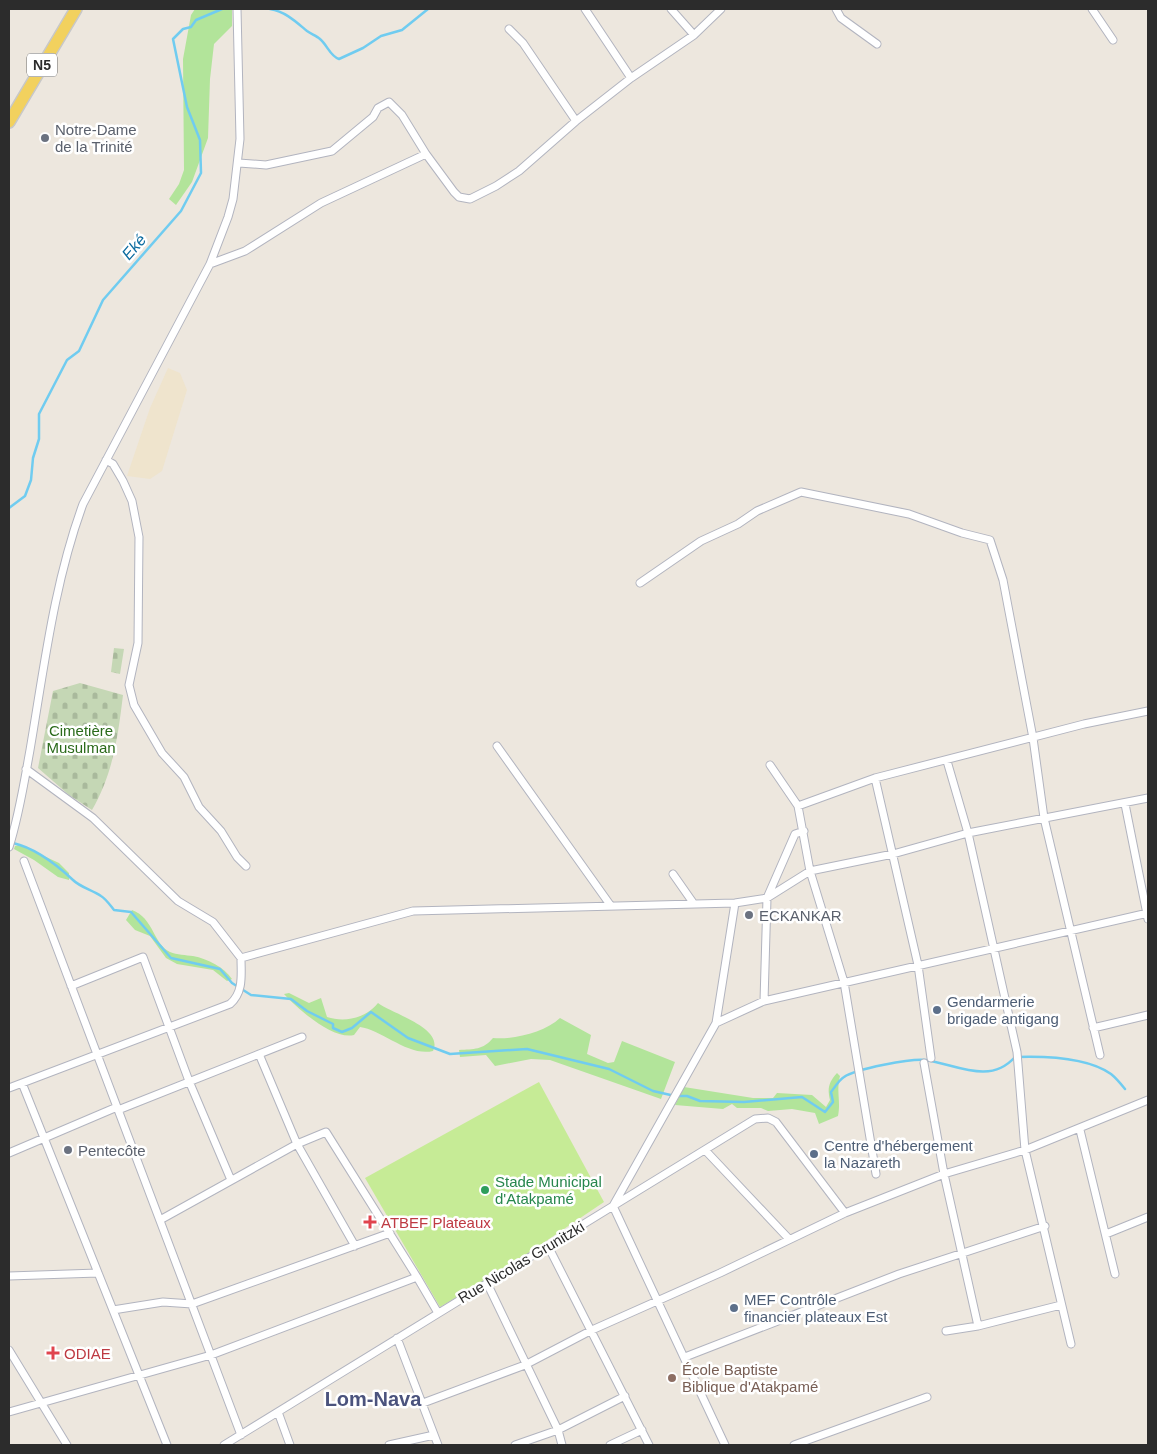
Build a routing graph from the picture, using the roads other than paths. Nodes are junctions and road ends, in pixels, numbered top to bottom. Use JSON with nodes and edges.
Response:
{"nodes":[{"id":1,"x":76,"y":9,"type":"edge"},
{"id":2,"x":585,"y":9,"type":"edge"},
{"id":3,"x":672,"y":9,"type":"edge"},
{"id":4,"x":721,"y":9,"type":"edge"},
{"id":5,"x":836,"y":9,"type":"edge"},
{"id":6,"x":1092,"y":9,"type":"edge"},
{"id":7,"x":237,"y":10,"type":"edge"},
{"id":8,"x":510,"y":29,"type":"dead end"},
{"id":9,"x":694,"y":35,"type":"junction"},
{"id":10,"x":1113,"y":40,"type":"dead end"},
{"id":11,"x":876,"y":44,"type":"dead end"},
{"id":12,"x":631,"y":78,"type":"junction"},
{"id":13,"x":576,"y":121,"type":"junction"},
{"id":14,"x":9,"y":122,"type":"edge"},
{"id":15,"x":426,"y":154,"type":"junction"},
{"id":16,"x":239,"y":163,"type":"junction"},
{"id":17,"x":210,"y":264,"type":"junction"},
{"id":18,"x":106,"y":460,"type":"junction"},
{"id":19,"x":640,"y":584,"type":"dead end"},
{"id":20,"x":1148,"y":711,"type":"edge"},
{"id":21,"x":1033,"y":738,"type":"junction"},
{"id":22,"x":497,"y":746,"type":"dead end"},
{"id":23,"x":947,"y":761,"type":"junction"},
{"id":24,"x":770,"y":765,"type":"dead end"},
{"id":25,"x":26,"y":769,"type":"junction"},
{"id":26,"x":875,"y":778,"type":"junction"},
{"id":27,"x":1148,"y":798,"type":"edge"},
{"id":28,"x":1125,"y":804,"type":"junction"},
{"id":29,"x":798,"y":806,"type":"junction"},
{"id":30,"x":1044,"y":818,"type":"junction"},
{"id":31,"x":804,"y":831,"type":"junction"},
{"id":32,"x":968,"y":833,"type":"junction"},
{"id":33,"x":9,"y":847,"type":"edge"},
{"id":34,"x":893,"y":854,"type":"junction"},
{"id":35,"x":24,"y":861,"type":"dead end"},
{"id":36,"x":246,"y":866,"type":"dead end"},
{"id":37,"x":810,"y":871,"type":"junction"},
{"id":38,"x":672,"y":874,"type":"dead end"},
{"id":39,"x":767,"y":898,"type":"junction"},
{"id":40,"x":735,"y":903,"type":"junction"},
{"id":41,"x":694,"y":904,"type":"junction"},
{"id":42,"x":611,"y":906,"type":"junction"},
{"id":43,"x":1148,"y":915,"type":"edge"},
{"id":44,"x":1072,"y":930,"type":"junction"},
{"id":45,"x":994,"y":948,"type":"junction"},
{"id":46,"x":241,"y":958,"type":"junction"},
{"id":47,"x":918,"y":965,"type":"junction"},
{"id":48,"x":844,"y":982,"type":"junction"},
{"id":49,"x":71,"y":986,"type":"junction"},
{"id":50,"x":764,"y":1001,"type":"junction"},
{"id":51,"x":1148,"y":1015,"type":"edge"},
{"id":52,"x":716,"y":1023,"type":"junction"},
{"id":53,"x":1093,"y":1028,"type":"junction"},
{"id":54,"x":169,"y":1029,"type":"junction"},
{"id":55,"x":302,"y":1037,"type":"dead end"},
{"id":56,"x":97,"y":1054,"type":"junction"},
{"id":57,"x":258,"y":1054,"type":"junction"},
{"id":58,"x":1100,"y":1055,"type":"dead end"},
{"id":59,"x":931,"y":1058,"type":"dead end"},
{"id":60,"x":924,"y":1063,"type":"dead end"},
{"id":61,"x":189,"y":1081,"type":"junction"},
{"id":62,"x":22,"y":1083,"type":"junction"},
{"id":63,"x":9,"y":1088,"type":"edge"},
{"id":64,"x":1148,"y":1100,"type":"edge"},
{"id":65,"x":117,"y":1109,"type":"junction"},
{"id":66,"x":1080,"y":1130,"type":"junction"},
{"id":67,"x":44,"y":1139,"type":"junction"},
{"id":68,"x":297,"y":1144,"type":"junction"},
{"id":69,"x":705,"y":1150,"type":"junction"},
{"id":70,"x":1025,"y":1150,"type":"junction"},
{"id":71,"x":9,"y":1153,"type":"edge"},
{"id":72,"x":876,"y":1174,"type":"dead end"},
{"id":73,"x":944,"y":1174,"type":"junction"},
{"id":74,"x":231,"y":1180,"type":"junction"},
{"id":75,"x":613,"y":1206,"type":"junction"},
{"id":76,"x":845,"y":1213,"type":"junction"},
{"id":77,"x":1148,"y":1217,"type":"edge"},
{"id":78,"x":160,"y":1220,"type":"junction"},
{"id":79,"x":1045,"y":1226,"type":"junction"},
{"id":80,"x":390,"y":1234,"type":"junction"},
{"id":81,"x":1106,"y":1234,"type":"junction"},
{"id":82,"x":789,"y":1239,"type":"junction"},
{"id":83,"x":355,"y":1246,"type":"junction"},
{"id":84,"x":548,"y":1246,"type":"junction"},
{"id":85,"x":962,"y":1252,"type":"junction"},
{"id":86,"x":98,"y":1273,"type":"junction"},
{"id":87,"x":1115,"y":1274,"type":"dead end"},
{"id":88,"x":9,"y":1276,"type":"edge"},
{"id":89,"x":417,"y":1278,"type":"junction"},
{"id":90,"x":487,"y":1283,"type":"junction"},
{"id":91,"x":659,"y":1300,"type":"junction"},
{"id":92,"x":192,"y":1304,"type":"junction"},
{"id":93,"x":1061,"y":1305,"type":"junction"},
{"id":94,"x":113,"y":1310,"type":"junction"},
{"id":95,"x":438,"y":1313,"type":"junction"},
{"id":96,"x":978,"y":1326,"type":"junction"},
{"id":97,"x":592,"y":1330,"type":"junction"},
{"id":98,"x":946,"y":1331,"type":"dead end"},
{"id":99,"x":397,"y":1338,"type":"junction"},
{"id":100,"x":1071,"y":1344,"type":"dead end"},
{"id":101,"x":9,"y":1350,"type":"edge"},
{"id":102,"x":211,"y":1355,"type":"junction"},
{"id":103,"x":685,"y":1357,"type":"junction"},
{"id":104,"x":525,"y":1365,"type":"junction"},
{"id":105,"x":139,"y":1376,"type":"junction"},
{"id":106,"x":625,"y":1396,"type":"junction"},
{"id":107,"x":927,"y":1396,"type":"dead end"},
{"id":108,"x":42,"y":1403,"type":"junction"},
{"id":109,"x":423,"y":1403,"type":"junction"},
{"id":110,"x":9,"y":1412,"type":"edge"},
{"id":111,"x":278,"y":1412,"type":"junction"},
{"id":112,"x":558,"y":1430,"type":"junction"},
{"id":113,"x":642,"y":1430,"type":"junction"},
{"id":114,"x":241,"y":1435,"type":"junction"},
{"id":115,"x":434,"y":1435,"type":"junction"},
{"id":116,"x":67,"y":1445,"type":"edge"},
{"id":117,"x":167,"y":1445,"type":"edge"},
{"id":118,"x":224,"y":1445,"type":"edge"},
{"id":119,"x":290,"y":1445,"type":"edge"},
{"id":120,"x":389,"y":1445,"type":"edge"},
{"id":121,"x":438,"y":1445,"type":"edge"},
{"id":122,"x":515,"y":1445,"type":"edge"},
{"id":123,"x":562,"y":1445,"type":"edge"},
{"id":124,"x":610,"y":1445,"type":"edge"},
{"id":125,"x":649,"y":1445,"type":"edge"},
{"id":126,"x":725,"y":1445,"type":"edge"},
{"id":127,"x":794,"y":1445,"type":"edge"}],
"edges":[{"from":1,"to":14,"type":"main road","number":"N5"},
{"from":2,"to":12,"type":"street"},
{"from":3,"to":9,"type":"street"},
{"from":4,"to":9,"type":"street"},
{"from":5,"to":11,"type":"street"},
{"from":6,"to":10,"type":"street"},
{"from":7,"to":16,"type":"street"},
{"from":8,"to":13,"type":"street"},
{"from":9,"to":12,"type":"street"},
{"from":12,"to":13,"type":"street"},
{"from":13,"to":15,"type":"street"},
{"from":15,"to":16,"type":"street"},
{"from":15,"to":17,"type":"street"},
{"from":16,"to":17,"type":"street"},
{"from":17,"to":18,"type":"street"},
{"from":18,"to":25,"type":"street"},
{"from":18,"to":36,"type":"street"},
{"from":19,"to":21,"type":"street"},
{"from":20,"to":21,"type":"street"},
{"from":21,"to":23,"type":"street"},
{"from":21,"to":30,"type":"street"},
{"from":22,"to":42,"type":"street"},
{"from":23,"to":26,"type":"street"},
{"from":23,"to":32,"type":"street"},
{"from":24,"to":29,"type":"street"},
{"from":25,"to":33,"type":"street"},
{"from":25,"to":46,"type":"street"},
{"from":26,"to":29,"type":"street"},
{"from":26,"to":34,"type":"street"},
{"from":27,"to":28,"type":"street"},
{"from":28,"to":30,"type":"street"},
{"from":28,"to":43,"type":"street"},
{"from":29,"to":31,"type":"street"},
{"from":30,"to":32,"type":"street"},
{"from":30,"to":44,"type":"street"},
{"from":31,"to":37,"type":"street"},
{"from":31,"to":39,"type":"street"},
{"from":32,"to":34,"type":"street"},
{"from":32,"to":45,"type":"street"},
{"from":34,"to":37,"type":"street"},
{"from":34,"to":47,"type":"street"},
{"from":35,"to":49,"type":"street"},
{"from":37,"to":39,"type":"street"},
{"from":37,"to":48,"type":"street"},
{"from":38,"to":41,"type":"street"},
{"from":39,"to":40,"type":"street"},
{"from":39,"to":50,"type":"street"},
{"from":40,"to":41,"type":"street"},
{"from":40,"to":52,"type":"street","name":"Rue Nicolas Grunitzki"},
{"from":41,"to":42,"type":"street"},
{"from":42,"to":46,"type":"street"},
{"from":43,"to":44,"type":"street"},
{"from":44,"to":45,"type":"street"},
{"from":44,"to":53,"type":"street"},
{"from":45,"to":47,"type":"street"},
{"from":45,"to":70,"type":"street"},
{"from":46,"to":54,"type":"street"},
{"from":47,"to":48,"type":"street"},
{"from":47,"to":59,"type":"street"},
{"from":48,"to":50,"type":"street"},
{"from":48,"to":72,"type":"street"},
{"from":49,"to":54,"type":"street"},
{"from":49,"to":56,"type":"street"},
{"from":50,"to":52,"type":"street"},
{"from":51,"to":53,"type":"street"},
{"from":52,"to":75,"type":"street","name":"Rue Nicolas Grunitzki"},
{"from":53,"to":58,"type":"street"},
{"from":54,"to":56,"type":"street"},
{"from":54,"to":61,"type":"street"},
{"from":55,"to":57,"type":"street"},
{"from":56,"to":62,"type":"street"},
{"from":56,"to":65,"type":"street"},
{"from":57,"to":61,"type":"street"},
{"from":57,"to":68,"type":"street"},
{"from":60,"to":73,"type":"street"},
{"from":61,"to":65,"type":"street"},
{"from":61,"to":74,"type":"street"},
{"from":62,"to":63,"type":"street"},
{"from":62,"to":67,"type":"street"},
{"from":64,"to":66,"type":"street"},
{"from":65,"to":67,"type":"street"},
{"from":65,"to":78,"type":"street"},
{"from":66,"to":70,"type":"street"},
{"from":66,"to":81,"type":"street"},
{"from":67,"to":71,"type":"street"},
{"from":67,"to":86,"type":"street"},
{"from":68,"to":74,"type":"street"},
{"from":68,"to":80,"type":"street"},
{"from":68,"to":83,"type":"street"},
{"from":69,"to":75,"type":"street"},
{"from":69,"to":76,"type":"street"},
{"from":69,"to":82,"type":"street"},
{"from":70,"to":73,"type":"street"},
{"from":70,"to":79,"type":"street"},
{"from":73,"to":76,"type":"street"},
{"from":73,"to":85,"type":"street"},
{"from":74,"to":78,"type":"street"},
{"from":75,"to":84,"type":"street","name":"Rue Nicolas Grunitzki"},
{"from":75,"to":91,"type":"street"},
{"from":76,"to":82,"type":"street"},
{"from":77,"to":81,"type":"street"},
{"from":78,"to":92,"type":"street"},
{"from":79,"to":85,"type":"street"},
{"from":79,"to":93,"type":"street"},
{"from":80,"to":83,"type":"street"},
{"from":80,"to":89,"type":"street"},
{"from":81,"to":87,"type":"street"},
{"from":82,"to":91,"type":"street"},
{"from":83,"to":92,"type":"street"},
{"from":84,"to":90,"type":"street","name":"Rue Nicolas Grunitzki"},
{"from":84,"to":97,"type":"street"},
{"from":85,"to":96,"type":"street"},
{"from":85,"to":103,"type":"street"},
{"from":86,"to":88,"type":"street"},
{"from":86,"to":94,"type":"street"},
{"from":89,"to":95,"type":"street"},
{"from":89,"to":102,"type":"street"},
{"from":90,"to":95,"type":"street","name":"Rue Nicolas Grunitzki"},
{"from":90,"to":104,"type":"street"},
{"from":91,"to":97,"type":"street"},
{"from":91,"to":103,"type":"street"},
{"from":92,"to":94,"type":"street"},
{"from":92,"to":102,"type":"street"},
{"from":93,"to":96,"type":"street"},
{"from":93,"to":100,"type":"street"},
{"from":94,"to":105,"type":"street"},
{"from":95,"to":99,"type":"street","name":"Rue Nicolas Grunitzki"},
{"from":96,"to":98,"type":"street"},
{"from":97,"to":104,"type":"street"},
{"from":97,"to":106,"type":"street"},
{"from":99,"to":109,"type":"street"},
{"from":99,"to":111,"type":"street","name":"Rue Nicolas Grunitzki"},
{"from":101,"to":108,"type":"street"},
{"from":102,"to":105,"type":"street"},
{"from":102,"to":114,"type":"street"},
{"from":103,"to":126,"type":"street"},
{"from":104,"to":109,"type":"street"},
{"from":104,"to":112,"type":"street"},
{"from":105,"to":108,"type":"street"},
{"from":105,"to":117,"type":"street"},
{"from":106,"to":112,"type":"street"},
{"from":106,"to":113,"type":"street"},
{"from":107,"to":127,"type":"street"},
{"from":108,"to":110,"type":"street"},
{"from":108,"to":116,"type":"street"},
{"from":109,"to":115,"type":"street"},
{"from":111,"to":114,"type":"street","name":"Rue Nicolas Grunitzki"},
{"from":111,"to":119,"type":"street"},
{"from":112,"to":122,"type":"street"},
{"from":112,"to":123,"type":"street"},
{"from":113,"to":124,"type":"street"},
{"from":113,"to":125,"type":"street"},
{"from":114,"to":118,"type":"street","name":"Rue Nicolas Grunitzki"},
{"from":115,"to":120,"type":"street"},
{"from":115,"to":121,"type":"street"}]}
